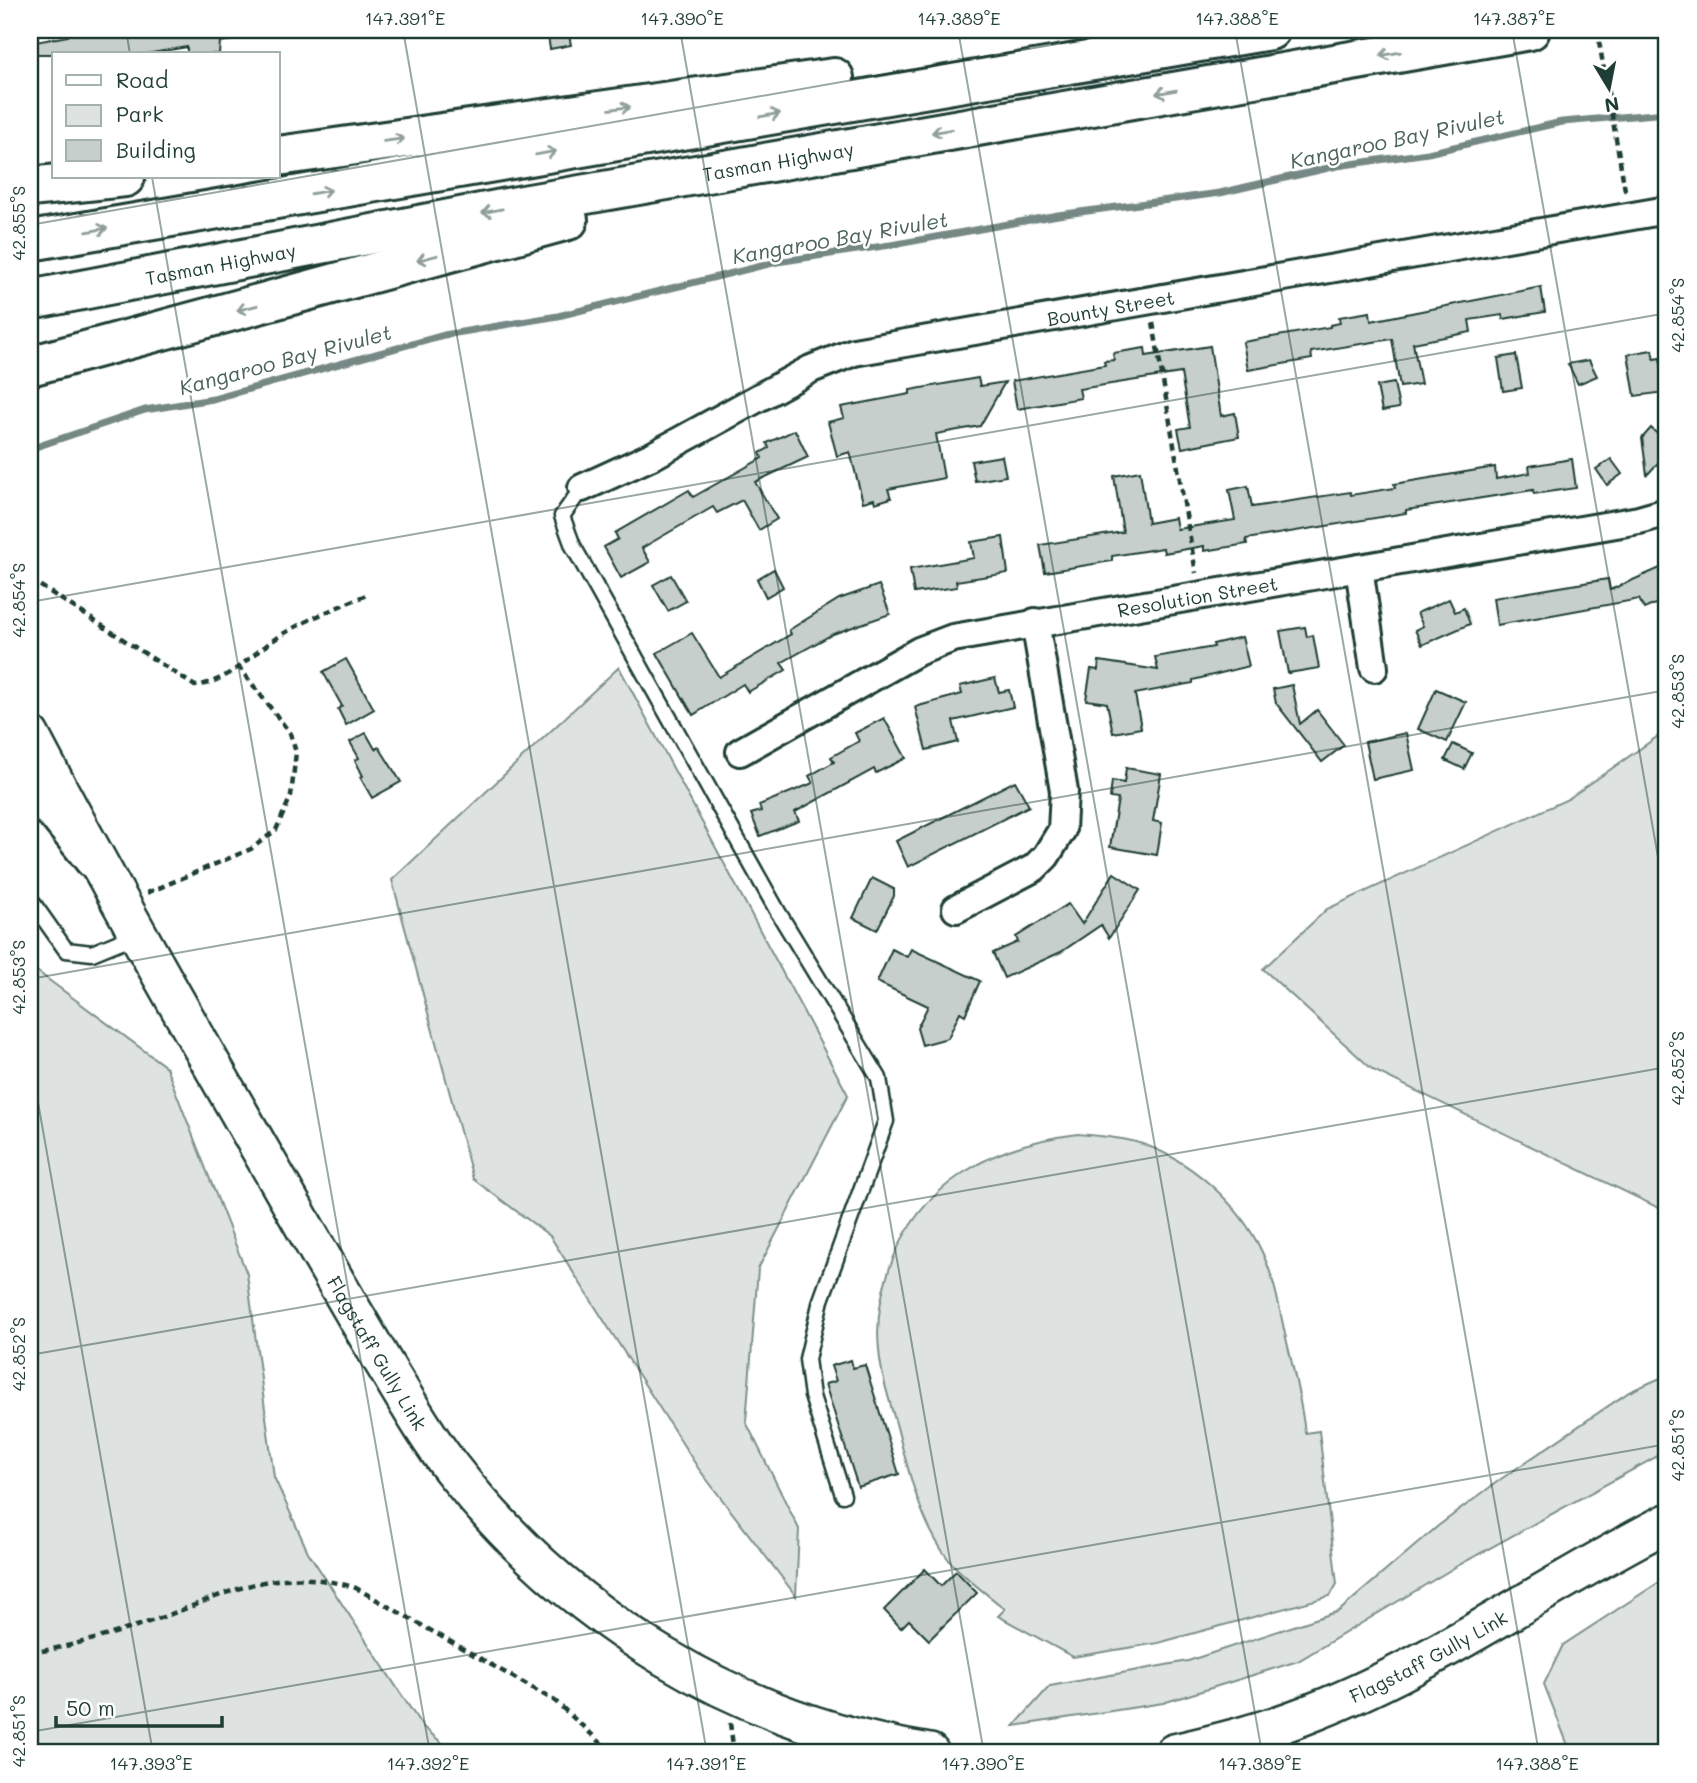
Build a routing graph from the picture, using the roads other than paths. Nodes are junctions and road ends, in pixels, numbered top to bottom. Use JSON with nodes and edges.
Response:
{"nodes":[{"id":1,"x":1204,"y":30,"type":"edge"},
{"id":2,"x":1270,"y":30,"type":"edge"},
{"id":3,"x":1530,"y":30,"type":"edge"},
{"id":4,"x":872,"y":143,"type":"junction"},
{"id":5,"x":280,"y":156,"type":"edge"},
{"id":6,"x":116,"y":178,"type":"edge"},
{"id":7,"x":30,"y":187,"type":"edge"},
{"id":8,"x":1661,"y":211,"type":"edge"},
{"id":9,"x":30,"y":241,"type":"edge"},
{"id":10,"x":30,"y":300,"type":"edge"},
{"id":11,"x":30,"y":366,"type":"edge"},
{"id":12,"x":582,"y":488,"type":"joint"},
{"id":13,"x":1667,"y":512,"type":"edge"},
{"id":14,"x":1359,"y":568,"type":"junction"},
{"id":15,"x":1035,"y":622,"type":"junction"},
{"id":16,"x":1374,"y":668,"type":"dead end"},
{"id":17,"x":30,"y":735,"type":"edge"},
{"id":18,"x":740,"y":752,"type":"dead end"},
{"id":19,"x":30,"y":789,"type":"edge"},
{"id":20,"x":94,"y":859,"type":"junction"},
{"id":21,"x":30,"y":900,"type":"edge"},
{"id":22,"x":956,"y":909,"type":"dead end"},
{"id":23,"x":129,"y":919,"type":"junction"},
{"id":24,"x":843,"y":1495,"type":"dead end"},
{"id":25,"x":1667,"y":1523,"type":"edge"},
{"id":26,"x":930,"y":1753,"type":"edge"},
{"id":27,"x":1174,"y":1753,"type":"edge"}],
"edges":[{"from":5,"to":1,"type":"highway","one_way":true},
{"from":9,"to":2,"type":"highway","one_way":true},
{"from":3,"to":4,"type":"highway","name":"Tasman Highway","one_way":true},
{"from":4,"to":10,"type":"highway","name":"Tasman Highway","one_way":true},
{"from":4,"to":11,"type":"highway","one_way":true},
{"from":6,"to":7,"type":"highway"},
{"from":8,"to":12,"type":"street","name":"Bounty Street"},
{"from":12,"to":24,"type":"lane"},
{"from":13,"to":14,"type":"street","name":"Resolution Street"},
{"from":14,"to":15,"type":"street","name":"Resolution Street"},
{"from":14,"to":16,"type":"street"},
{"from":15,"to":18,"type":"street","name":"Resolution Street"},
{"from":15,"to":22,"type":"street"},
{"from":17,"to":20,"type":"street","name":"Flagstaff Gully Link"},
{"from":19,"to":20,"type":"highway"},
{"from":20,"to":23,"type":"street","name":"Flagstaff Gully Link"},
{"from":21,"to":23,"type":"lane"},
{"from":23,"to":26,"type":"street","name":"Flagstaff Gully Link"},
{"from":25,"to":27,"type":"street","name":"Flagstaff Gully Link"}]}
